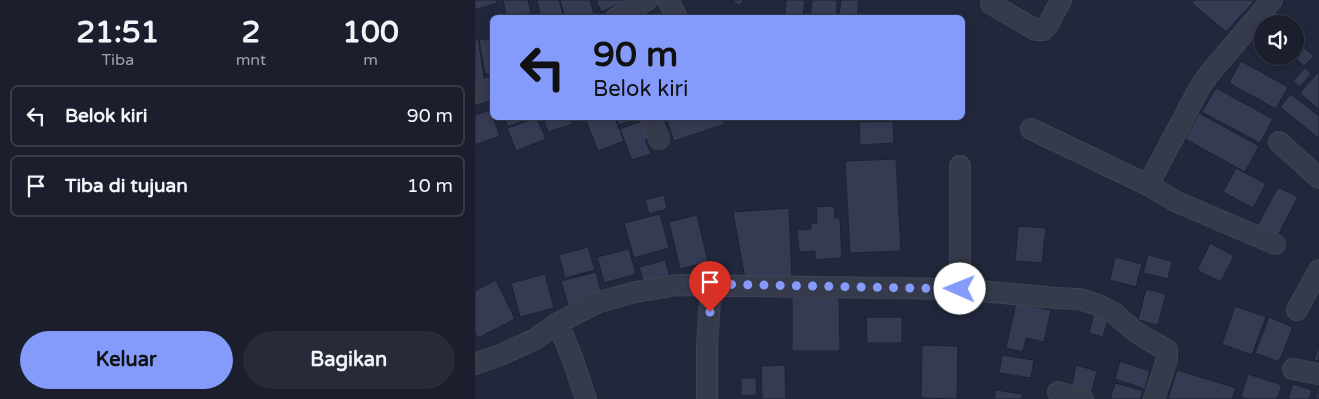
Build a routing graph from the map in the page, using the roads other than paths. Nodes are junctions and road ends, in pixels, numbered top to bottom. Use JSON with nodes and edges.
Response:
{"nodes":[{"id":1,"x":647,"y":0,"type":"edge"},
{"id":2,"x":668,"y":0,"type":"edge"},
{"id":3,"x":1061,"y":0,"type":"edge"},
{"id":4,"x":1272,"y":0,"type":"edge"},
{"id":5,"x":991,"y":4,"type":"dead end"},
{"id":6,"x":622,"y":15,"type":"edge"},
{"id":7,"x":676,"y":15,"type":"edge"},
{"id":8,"x":490,"y":89,"type":"edge"},
{"id":9,"x":475,"y":93,"type":"edge"},
{"id":10,"x":652,"y":120,"type":"edge"},
{"id":11,"x":1031,"y":129,"type":"dead end"},
{"id":12,"x":659,"y":139,"type":"dead end"},
{"id":13,"x":1279,"y":142,"type":"dead end"},
{"id":14,"x":960,"y":166,"type":"dead end"},
{"id":15,"x":1319,"y":178,"type":"edge"},
{"id":16,"x":1148,"y":185,"type":"junction"},
{"id":17,"x":1275,"y":244,"type":"dead end"},
{"id":18,"x":1319,"y":270,"type":"edge"},
{"id":19,"x":711,"y":284,"type":"junction"},
{"id":20,"x":960,"y":289,"type":"junction"},
{"id":21,"x":1297,"y":310,"type":"dead end"},
{"id":22,"x":558,"y":322,"type":"junction"},
{"id":23,"x":475,"y":364,"type":"edge"},
{"id":24,"x":1293,"y":369,"type":"dead end"},
{"id":25,"x":1319,"y":374,"type":"edge"},
{"id":26,"x":1058,"y":392,"type":"dead end"},
{"id":27,"x":586,"y":399,"type":"edge"},
{"id":28,"x":707,"y":399,"type":"edge"},
{"id":29,"x":1083,"y":399,"type":"edge"},
{"id":30,"x":1154,"y":399,"type":"edge"}],
"edges":[{"from":1,"to":6,"type":"street"},
{"from":2,"to":7,"type":"street"},
{"from":3,"to":5,"type":"street"},
{"from":4,"to":16,"type":"street"},
{"from":8,"to":9,"type":"street"},
{"from":10,"to":12,"type":"street"},
{"from":11,"to":16,"type":"street"},
{"from":13,"to":15,"type":"street"},
{"from":14,"to":20,"type":"street"},
{"from":16,"to":17,"type":"street"},
{"from":18,"to":21,"type":"street"},
{"from":19,"to":20,"type":"street"},
{"from":19,"to":22,"type":"street"},
{"from":19,"to":28,"type":"street"},
{"from":20,"to":30,"type":"street"},
{"from":22,"to":23,"type":"street"},
{"from":22,"to":27,"type":"street"},
{"from":24,"to":25,"type":"street"},
{"from":26,"to":29,"type":"street"}]}
